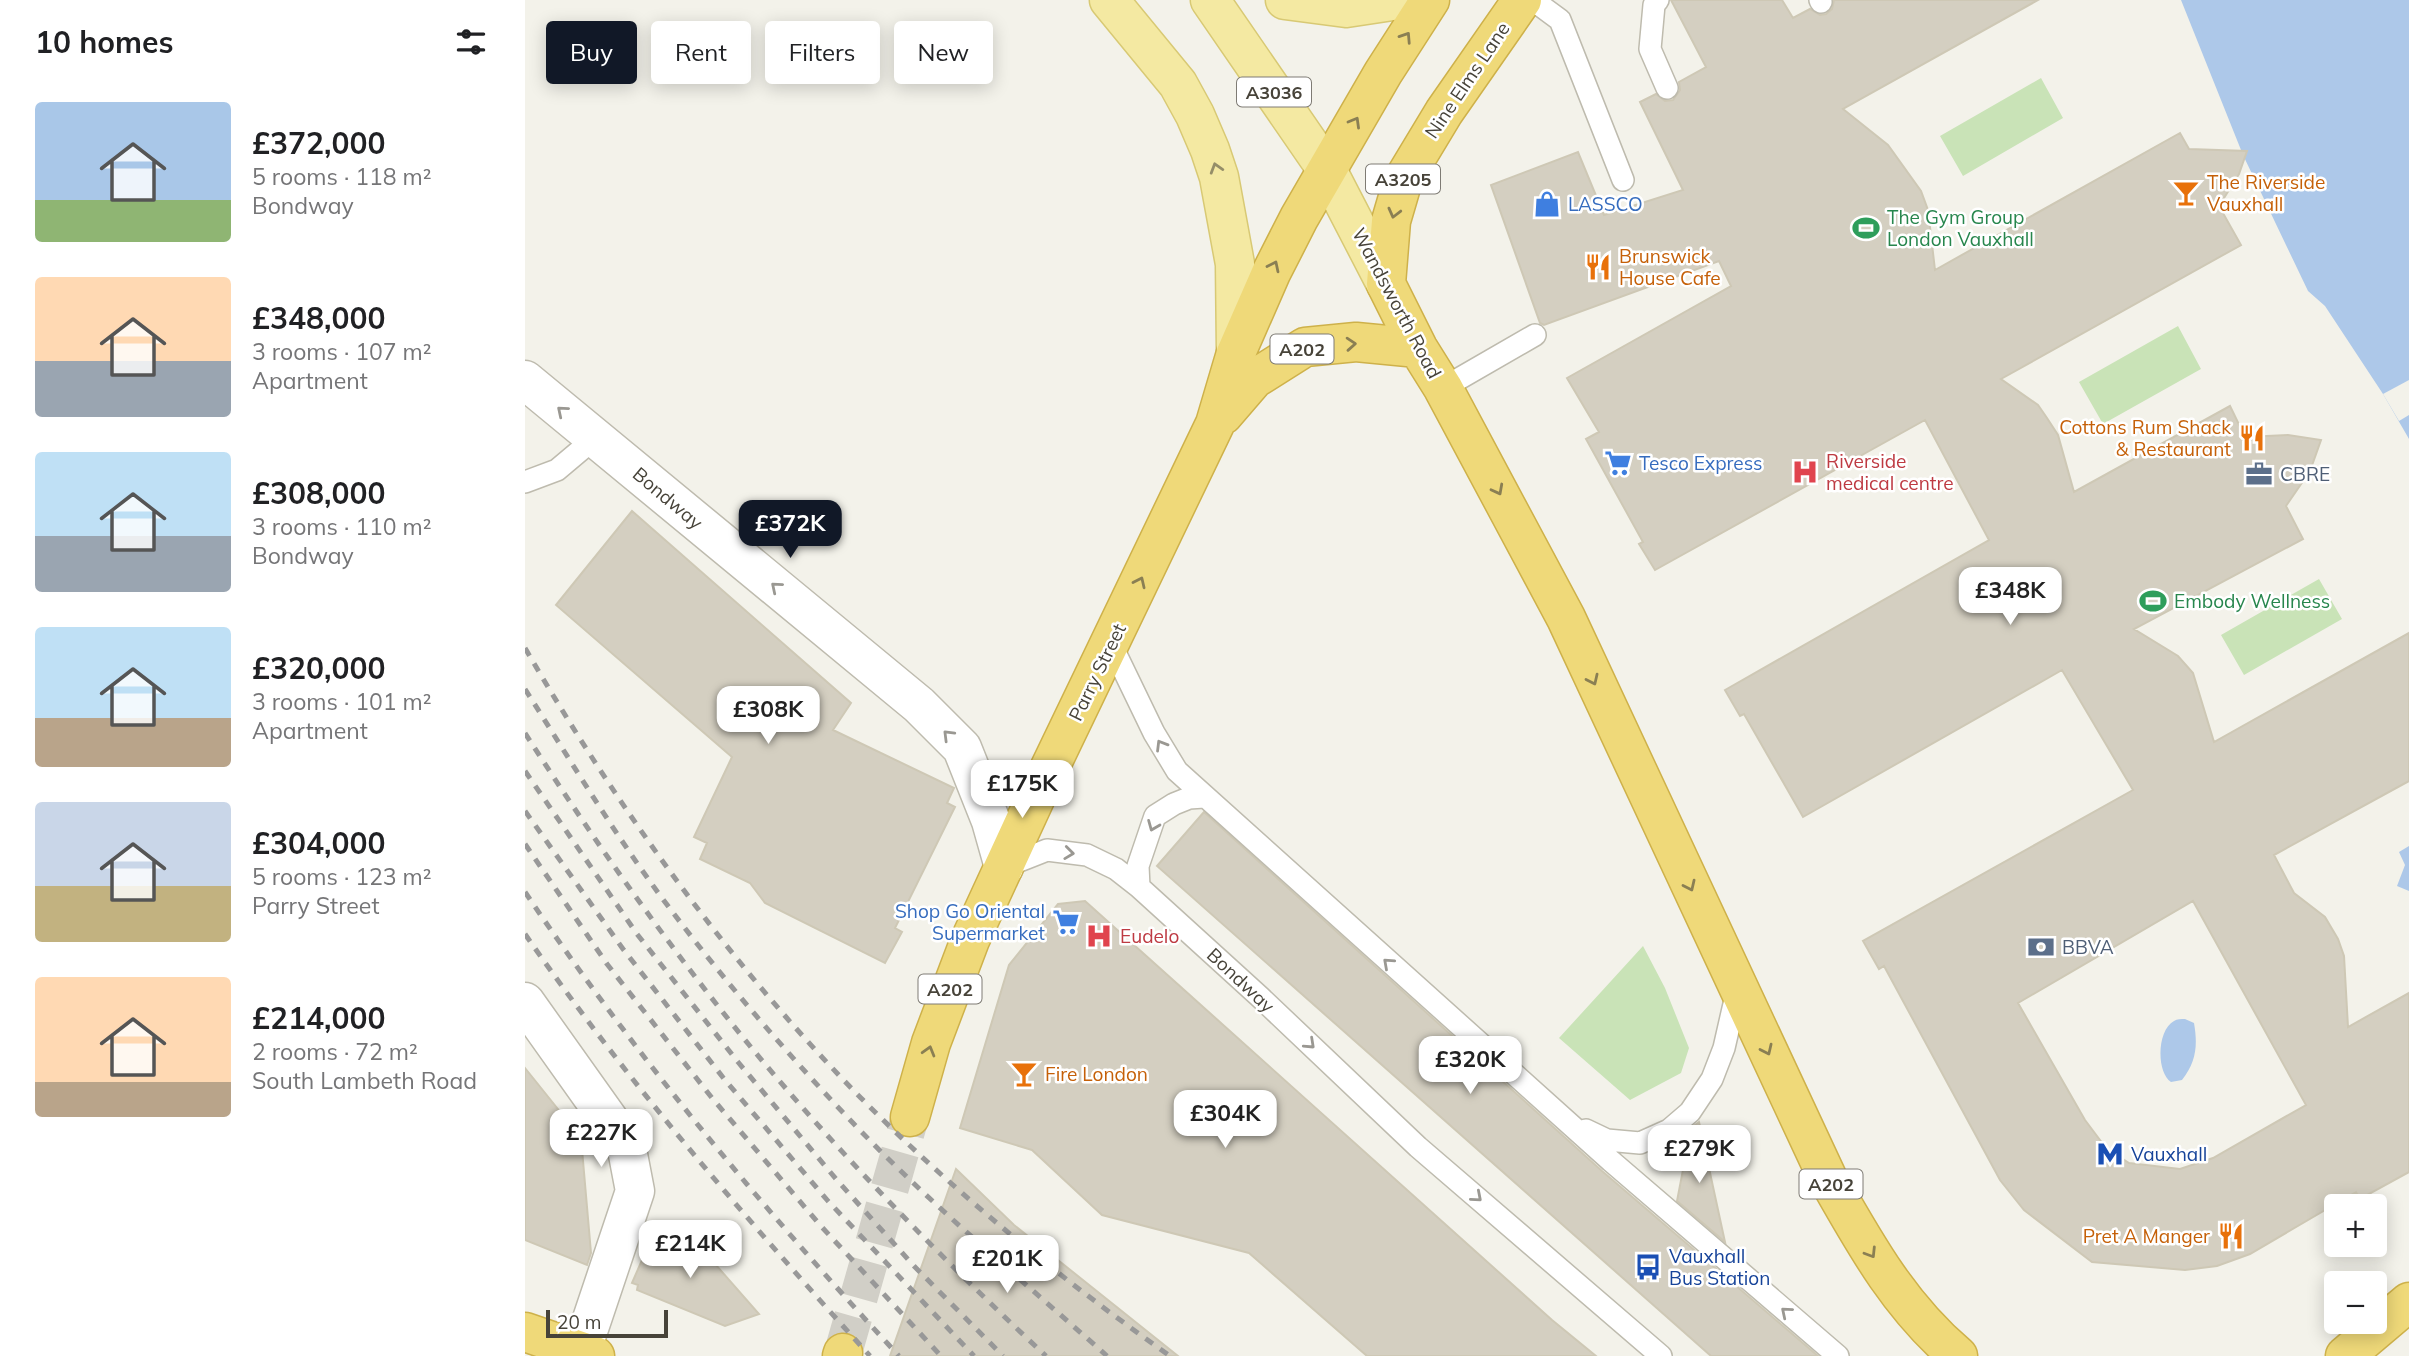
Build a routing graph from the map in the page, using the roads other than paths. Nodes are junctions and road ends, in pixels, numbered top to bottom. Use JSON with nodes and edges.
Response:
{"nodes":[{"id":1,"x":1109,"y":0,"type":"edge"},
{"id":2,"x":1210,"y":0,"type":"edge"},
{"id":3,"x":1285,"y":0,"type":"edge"},
{"id":4,"x":1399,"y":0,"type":"edge"},
{"id":5,"x":1430,"y":0,"type":"edge"},
{"id":6,"x":1522,"y":0,"type":"edge"},
{"id":7,"x":1533,"y":0,"type":"edge"},
{"id":8,"x":1658,"y":0,"type":"edge"},
{"id":9,"x":1667,"y":88,"type":"dead end"},
{"id":10,"x":1327,"y":170,"type":"junction"},
{"id":11,"x":1623,"y":180,"type":"dead end"},
{"id":12,"x":1386,"y":284,"type":"junction"},
{"id":13,"x":1535,"y":335,"type":"dead end"},
{"id":14,"x":1418,"y":348,"type":"junction"},
{"id":15,"x":1236,"y":353,"type":"junction"},
{"id":16,"x":525,"y":380,"type":"edge"},
{"id":17,"x":1443,"y":387,"type":"junction"},
{"id":18,"x":1215,"y":425,"type":"junction"},
{"id":19,"x":595,"y":438,"type":"junction"},
{"id":20,"x":525,"y":482,"type":"edge"},
{"id":21,"x":1111,"y":644,"type":"junction"},
{"id":22,"x":1204,"y":797,"type":"junction"},
{"id":23,"x":1004,"y":867,"type":"junction"},
{"id":24,"x":1139,"y":887,"type":"junction"},
{"id":25,"x":1737,"y":989,"type":"junction"},
{"id":26,"x":525,"y":1002,"type":"edge"},
{"id":27,"x":910,"y":1117,"type":"tunnel mouth"},
{"id":28,"x":1565,"y":1120,"type":"junction"},
{"id":29,"x":2409,"y":1302,"type":"edge"},
{"id":30,"x":525,"y":1332,"type":"edge"},
{"id":31,"x":588,"y":1354,"type":"edge"},
{"id":32,"x":1661,"y":1356,"type":"edge"},
{"id":33,"x":1838,"y":1356,"type":"edge"},
{"id":34,"x":1958,"y":1356,"type":"edge"},
{"id":35,"x":2345,"y":1356,"type":"edge"}],
"edges":[{"from":15,"to":1,"type":"main road","one_way":true},
{"from":2,"to":10,"type":"main road","name":"Wandsworth Road","number":"A3036"},
{"from":3,"to":4,"type":"main road"},
{"from":10,"to":5,"type":"highway","one_way":true},
{"from":6,"to":12,"type":"highway","name":"Nine Elms Lane","number":"A3205","one_way":true},
{"from":7,"to":11,"type":"lane"},
{"from":8,"to":9,"type":"lane"},
{"from":10,"to":12,"type":"main road","name":"Wandsworth Road","number":"A3036"},
{"from":15,"to":10,"type":"highway","name":"Parry Street","number":"A202","one_way":true},
{"from":12,"to":14,"type":"highway","name":"Wandsworth Road","number":"A202"},
{"from":13,"to":17,"type":"lane"},
{"from":14,"to":17,"type":"highway","name":"Wandsworth Road","number":"A202"},
{"from":18,"to":14,"type":"highway","name":"Parry Street","number":"A202","one_way":true},
{"from":15,"to":18,"type":"highway","name":"Parry Street","number":"A202"},
{"from":19,"to":16,"type":"street","name":"Bondway","one_way":true},
{"from":17,"to":25,"type":"highway","name":"Wandsworth Road","number":"A202","one_way":true},
{"from":21,"to":18,"type":"highway","name":"Parry Street","number":"A202","one_way":true},
{"from":19,"to":20,"type":"lane"},
{"from":23,"to":19,"type":"street","name":"Bondway","one_way":true},
{"from":22,"to":21,"type":"lane","one_way":true},
{"from":21,"to":23,"type":"highway","name":"Parry Street","number":"A202"},
{"from":22,"to":24,"type":"lane","one_way":true},
{"from":28,"to":22,"type":"lane","one_way":true},
{"from":23,"to":24,"type":"lane","name":"Bondway","one_way":true},
{"from":27,"to":23,"type":"highway","name":"Parry Street","number":"A202","one_way":true},
{"from":24,"to":32,"type":"lane","name":"Bondway","one_way":true},
{"from":25,"to":28,"type":"lane"},
{"from":25,"to":34,"type":"highway","number":"A202","one_way":true},
{"from":26,"to":31,"type":"street"},
{"from":33,"to":28,"type":"lane","one_way":true},
{"from":29,"to":35,"type":"highway"},
{"from":30,"to":31,"type":"highway"}]}
